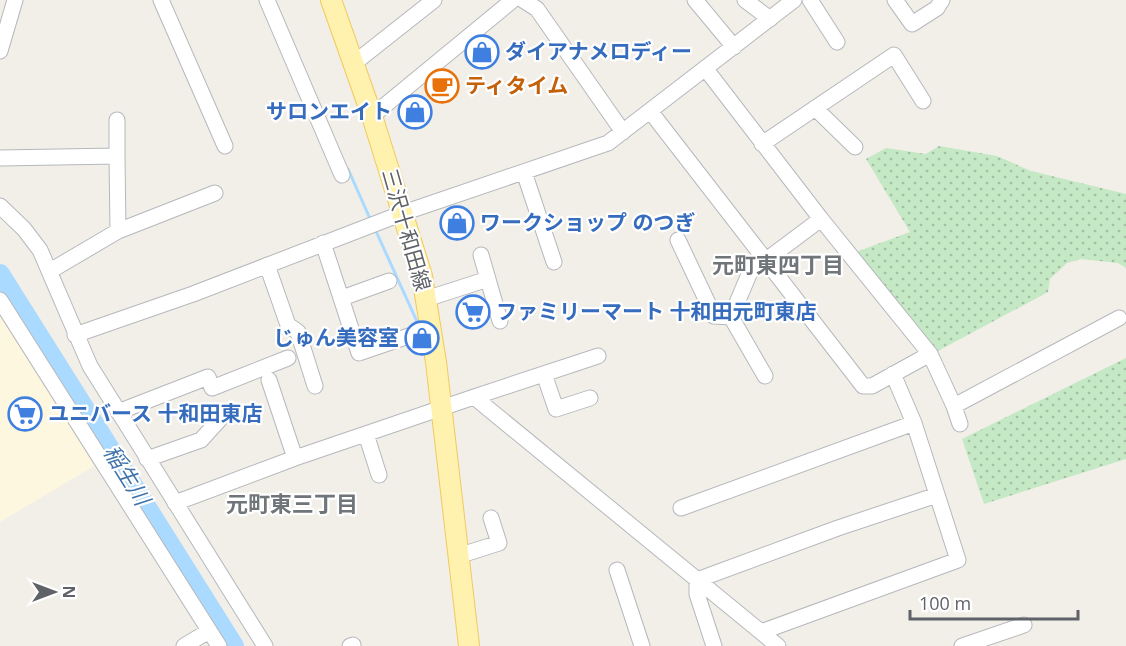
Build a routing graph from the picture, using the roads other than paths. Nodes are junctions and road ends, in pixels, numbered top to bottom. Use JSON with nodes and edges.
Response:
{"nodes":[{"id":1,"x":15,"y":0,"type":"edge"},
{"id":2,"x":161,"y":0,"type":"edge"},
{"id":3,"x":267,"y":0,"type":"edge"},
{"id":4,"x":331,"y":0,"type":"edge"},
{"id":5,"x":434,"y":0,"type":"edge"},
{"id":6,"x":513,"y":0,"type":"edge"},
{"id":7,"x":523,"y":0,"type":"edge"},
{"id":8,"x":551,"y":0,"type":"edge"},
{"id":9,"x":695,"y":0,"type":"edge"},
{"id":10,"x":745,"y":0,"type":"edge"},
{"id":11,"x":794,"y":0,"type":"edge"},
{"id":12,"x":810,"y":0,"type":"edge"},
{"id":13,"x":895,"y":0,"type":"edge"},
{"id":14,"x":942,"y":0,"type":"edge"},
{"id":15,"x":537,"y":9,"type":"junction"},
{"id":16,"x":770,"y":19,"type":"junction"},
{"id":17,"x":837,"y":42,"type":"dead end"},
{"id":18,"x":734,"y":47,"type":"junction"},
{"id":19,"x":0,"y":51,"type":"edge"},
{"id":20,"x":353,"y":64,"type":"junction"},
{"id":21,"x":705,"y":68,"type":"junction"},
{"id":22,"x":923,"y":102,"type":"dead end"},
{"id":23,"x":816,"y":108,"type":"junction"},
{"id":24,"x":650,"y":111,"type":"junction"},
{"id":25,"x":372,"y":116,"type":"junction"},
{"id":26,"x":117,"y":120,"type":"dead end"},
{"id":27,"x":623,"y":132,"type":"junction"},
{"id":28,"x":762,"y":144,"type":"junction"},
{"id":29,"x":225,"y":146,"type":"dead end"},
{"id":30,"x":855,"y":147,"type":"dead end"},
{"id":31,"x":117,"y":156,"type":"junction"},
{"id":32,"x":0,"y":158,"type":"edge"},
{"id":33,"x":524,"y":172,"type":"junction"},
{"id":34,"x":342,"y":175,"type":"dead end"},
{"id":35,"x":215,"y":193,"type":"dead end"},
{"id":36,"x":0,"y":206,"type":"edge"},
{"id":37,"x":403,"y":213,"type":"junction"},
{"id":38,"x":821,"y":219,"type":"junction"},
{"id":39,"x":118,"y":231,"type":"junction"},
{"id":40,"x":678,"y":240,"type":"dead end"},
{"id":41,"x":323,"y":243,"type":"junction"},
{"id":42,"x":481,"y":255,"type":"dead end"},
{"id":43,"x":766,"y":261,"type":"junction"},
{"id":44,"x":554,"y":262,"type":"dead end"},
{"id":45,"x":267,"y":265,"type":"junction"},
{"id":46,"x":50,"y":271,"type":"junction"},
{"id":47,"x":488,"y":279,"type":"junction"},
{"id":48,"x":389,"y":281,"type":"dead end"},
{"id":49,"x":342,"y":298,"type":"junction"},
{"id":50,"x":426,"y":299,"type":"junction"},
{"id":51,"x":0,"y":300,"type":"edge"},
{"id":52,"x":731,"y":317,"type":"junction"},
{"id":53,"x":1119,"y":318,"type":"dead end"},
{"id":54,"x":500,"y":321,"type":"dead end"},
{"id":55,"x":432,"y":328,"type":"junction"},
{"id":56,"x":75,"y":335,"type":"junction"},
{"id":57,"x":930,"y":354,"type":"junction"},
{"id":58,"x":598,"y":356,"type":"dead end"},
{"id":59,"x":288,"y":358,"type":"dead end"},
{"id":60,"x":544,"y":374,"type":"junction"},
{"id":61,"x":893,"y":374,"type":"junction"},
{"id":62,"x":765,"y":376,"type":"dead end"},
{"id":63,"x":269,"y":380,"type":"dead end"},
{"id":64,"x":315,"y":386,"type":"dead end"},
{"id":65,"x":474,"y":397,"type":"junction"},
{"id":66,"x":590,"y":398,"type":"dead end"},
{"id":67,"x":954,"y":406,"type":"junction"},
{"id":68,"x":441,"y":409,"type":"junction"},
{"id":69,"x":118,"y":412,"type":"junction"},
{"id":70,"x":220,"y":419,"type":"dead end"},
{"id":71,"x":914,"y":423,"type":"junction"},
{"id":72,"x":960,"y":424,"type":"dead end"},
{"id":73,"x":366,"y":434,"type":"junction"},
{"id":74,"x":295,"y":458,"type":"junction"},
{"id":75,"x":147,"y":459,"type":"junction"},
{"id":76,"x":380,"y":475,"type":"dead end"},
{"id":77,"x":937,"y":495,"type":"junction"},
{"id":78,"x":175,"y":503,"type":"junction"},
{"id":79,"x":681,"y":508,"type":"dead end"},
{"id":80,"x":490,"y":518,"type":"dead end"},
{"id":81,"x":458,"y":556,"type":"junction"},
{"id":82,"x":617,"y":570,"type":"dead end"},
{"id":83,"x":697,"y":580,"type":"junction"},
{"id":84,"x":1024,"y":625,"type":"dead end"},
{"id":85,"x":209,"y":631,"type":"junction"},
{"id":86,"x":761,"y":632,"type":"junction"},
{"id":87,"x":184,"y":646,"type":"edge"},
{"id":88,"x":219,"y":646,"type":"edge"},
{"id":89,"x":265,"y":646,"type":"edge"},
{"id":90,"x":469,"y":646,"type":"edge"},
{"id":91,"x":642,"y":646,"type":"edge"},
{"id":92,"x":714,"y":646,"type":"edge"},
{"id":93,"x":778,"y":646,"type":"edge"},
{"id":94,"x":962,"y":646,"type":"edge"}],
"edges":[{"from":1,"to":19,"type":"street"},
{"from":2,"to":29,"type":"street"},
{"from":3,"to":34,"type":"street"},
{"from":4,"to":20,"type":"main road","name":"三沢十和田線"},
{"from":5,"to":20,"type":"street"},
{"from":6,"to":25,"type":"street"},
{"from":7,"to":15,"type":"street"},
{"from":8,"to":15,"type":"street"},
{"from":9,"to":18,"type":"street"},
{"from":10,"to":16,"type":"street"},
{"from":11,"to":16,"type":"street"},
{"from":12,"to":17,"type":"street"},
{"from":13,"to":14,"type":"street"},
{"from":15,"to":27,"type":"street"},
{"from":16,"to":18,"type":"street"},
{"from":18,"to":21,"type":"street"},
{"from":20,"to":25,"type":"main road","name":"三沢十和田線"},
{"from":21,"to":24,"type":"street"},
{"from":21,"to":28,"type":"street"},
{"from":22,"to":23,"type":"street"},
{"from":23,"to":28,"type":"street"},
{"from":23,"to":30,"type":"street"},
{"from":24,"to":27,"type":"street"},
{"from":24,"to":43,"type":"street"},
{"from":25,"to":37,"type":"main road","name":"三沢十和田線"},
{"from":26,"to":31,"type":"street"},
{"from":27,"to":33,"type":"street"},
{"from":28,"to":38,"type":"street"},
{"from":31,"to":32,"type":"street"},
{"from":31,"to":39,"type":"street"},
{"from":33,"to":37,"type":"street"},
{"from":33,"to":44,"type":"street"},
{"from":35,"to":39,"type":"street"},
{"from":36,"to":46,"type":"street"},
{"from":37,"to":41,"type":"street"},
{"from":37,"to":50,"type":"main road","name":"三沢十和田線"},
{"from":38,"to":43,"type":"street"},
{"from":38,"to":57,"type":"street"},
{"from":39,"to":46,"type":"street"},
{"from":40,"to":52,"type":"street"},
{"from":41,"to":45,"type":"street"},
{"from":41,"to":49,"type":"street"},
{"from":42,"to":47,"type":"street"},
{"from":43,"to":52,"type":"street"},
{"from":43,"to":61,"type":"street"},
{"from":45,"to":56,"type":"street"},
{"from":45,"to":64,"type":"street"},
{"from":46,"to":56,"type":"street"},
{"from":47,"to":50,"type":"street"},
{"from":47,"to":54,"type":"street"},
{"from":48,"to":49,"type":"street"},
{"from":49,"to":55,"type":"street"},
{"from":50,"to":55,"type":"main road","name":"三沢十和田線"},
{"from":51,"to":85,"type":"street"},
{"from":52,"to":62,"type":"street"},
{"from":53,"to":67,"type":"street"},
{"from":55,"to":68,"type":"main road","name":"三沢十和田線"},
{"from":56,"to":69,"type":"street"},
{"from":57,"to":61,"type":"street"},
{"from":57,"to":67,"type":"street"},
{"from":58,"to":60,"type":"street"},
{"from":59,"to":69,"type":"street"},
{"from":60,"to":65,"type":"street"},
{"from":60,"to":66,"type":"street"},
{"from":61,"to":71,"type":"street"},
{"from":63,"to":74,"type":"street"},
{"from":65,"to":68,"type":"street"},
{"from":65,"to":83,"type":"street"},
{"from":67,"to":72,"type":"street"},
{"from":68,"to":73,"type":"street"},
{"from":68,"to":81,"type":"main road","name":"三沢十和田線"},
{"from":69,"to":75,"type":"street"},
{"from":70,"to":75,"type":"street"},
{"from":71,"to":77,"type":"street"},
{"from":71,"to":79,"type":"street"},
{"from":73,"to":74,"type":"street"},
{"from":73,"to":76,"type":"street"},
{"from":74,"to":78,"type":"street"},
{"from":75,"to":78,"type":"street"},
{"from":77,"to":83,"type":"street"},
{"from":77,"to":86,"type":"street"},
{"from":78,"to":89,"type":"street"},
{"from":80,"to":81,"type":"street"},
{"from":81,"to":90,"type":"main road","name":"三沢十和田線"},
{"from":82,"to":91,"type":"street"},
{"from":83,"to":86,"type":"street"},
{"from":83,"to":92,"type":"street"},
{"from":84,"to":94,"type":"street"},
{"from":85,"to":87,"type":"street"},
{"from":85,"to":88,"type":"street"},
{"from":86,"to":93,"type":"street"}]}
